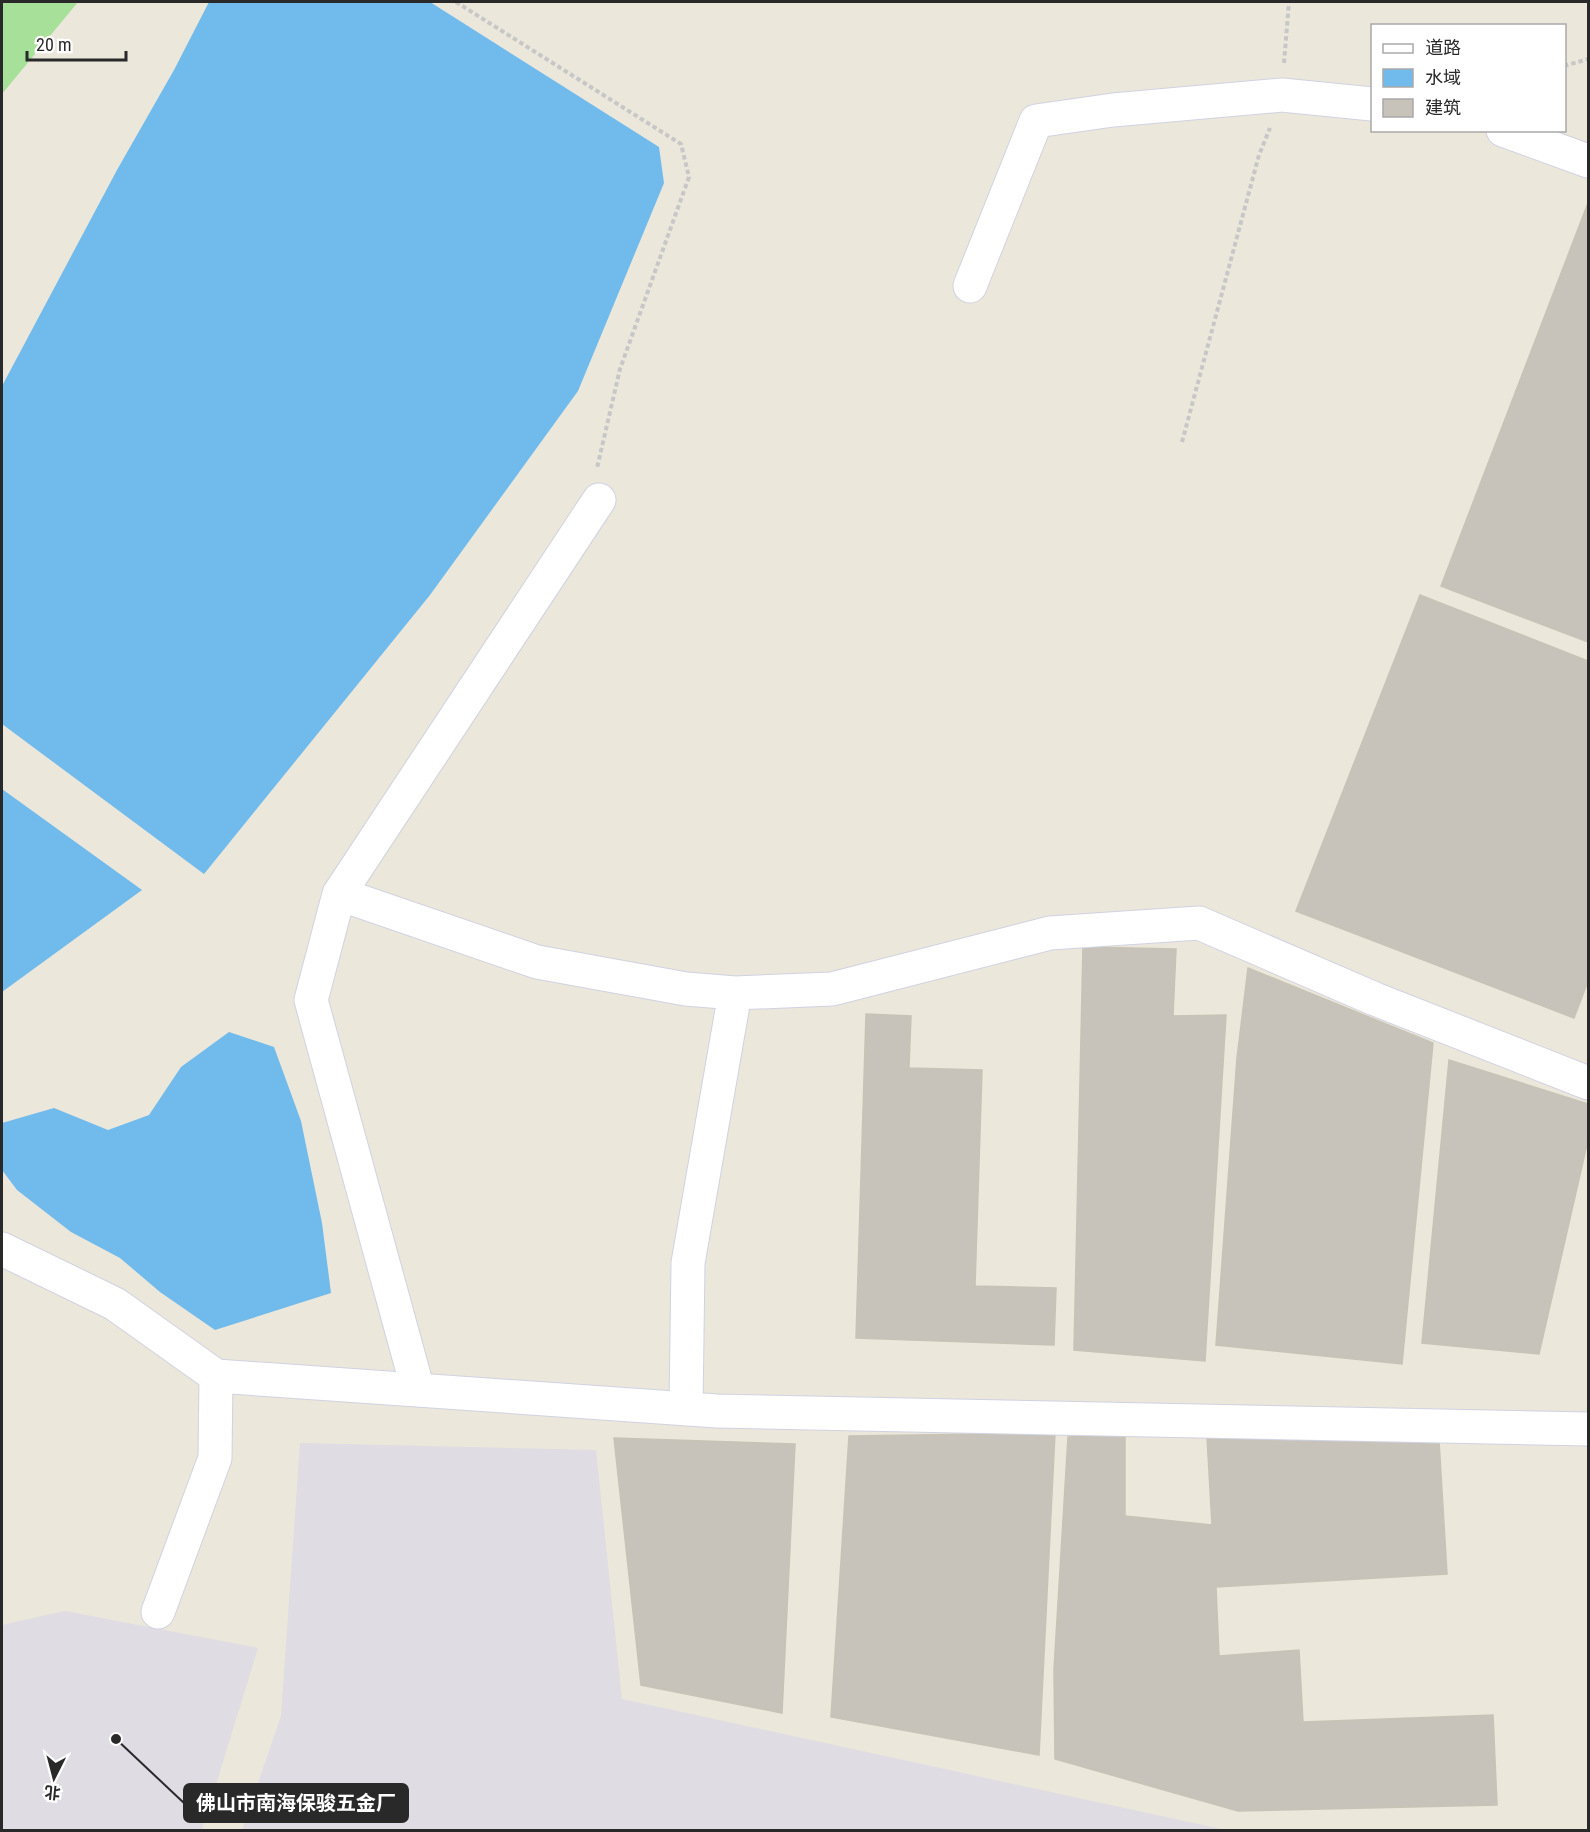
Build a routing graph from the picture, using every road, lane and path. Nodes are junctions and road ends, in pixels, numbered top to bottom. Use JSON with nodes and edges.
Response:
{"nodes":[{"id":1,"x":456,"y":2,"type":"edge"},
{"id":2,"x":1289,"y":2,"type":"edge"},
{"id":3,"x":1588,"y":59,"type":"edge"},
{"id":4,"x":1566,"y":65,"type":"edge"},
{"id":5,"x":1282,"y":95,"type":"junction"},
{"id":6,"x":1371,"y":104,"type":"edge"},
{"id":7,"x":1508,"y":132,"type":"edge"},
{"id":8,"x":1588,"y":161,"type":"edge"},
{"id":9,"x":970,"y":286,"type":"dead end"},
{"id":10,"x":1182,"y":442,"type":"dead end"},
{"id":11,"x":592,"y":511,"type":"joint"},
{"id":12,"x":339,"y":894,"type":"junction"},
{"id":13,"x":735,"y":993,"type":"junction"},
{"id":14,"x":1588,"y":1083,"type":"edge"},
{"id":15,"x":2,"y":1249,"type":"edge"},
{"id":16,"x":216,"y":1376,"type":"junction"},
{"id":17,"x":418,"y":1390,"type":"junction"},
{"id":18,"x":686,"y":1409,"type":"junction"},
{"id":19,"x":1588,"y":1429,"type":"edge"},
{"id":20,"x":158,"y":1612,"type":"dead end"}],
"edges":[{"from":1,"to":11,"type":"path"},
{"from":2,"to":5,"type":"path"},
{"from":3,"to":4,"type":"path"},
{"from":5,"to":6,"type":"street"},
{"from":5,"to":9,"type":"street"},
{"from":5,"to":10,"type":"path"},
{"from":7,"to":8,"type":"street"},
{"from":11,"to":12,"type":"street"},
{"from":12,"to":13,"type":"street"},
{"from":12,"to":17,"type":"street"},
{"from":13,"to":14,"type":"street"},
{"from":13,"to":18,"type":"street"},
{"from":15,"to":16,"type":"street"},
{"from":16,"to":17,"type":"street"},
{"from":16,"to":20,"type":"street"},
{"from":17,"to":18,"type":"street"},
{"from":18,"to":19,"type":"street"}]}
